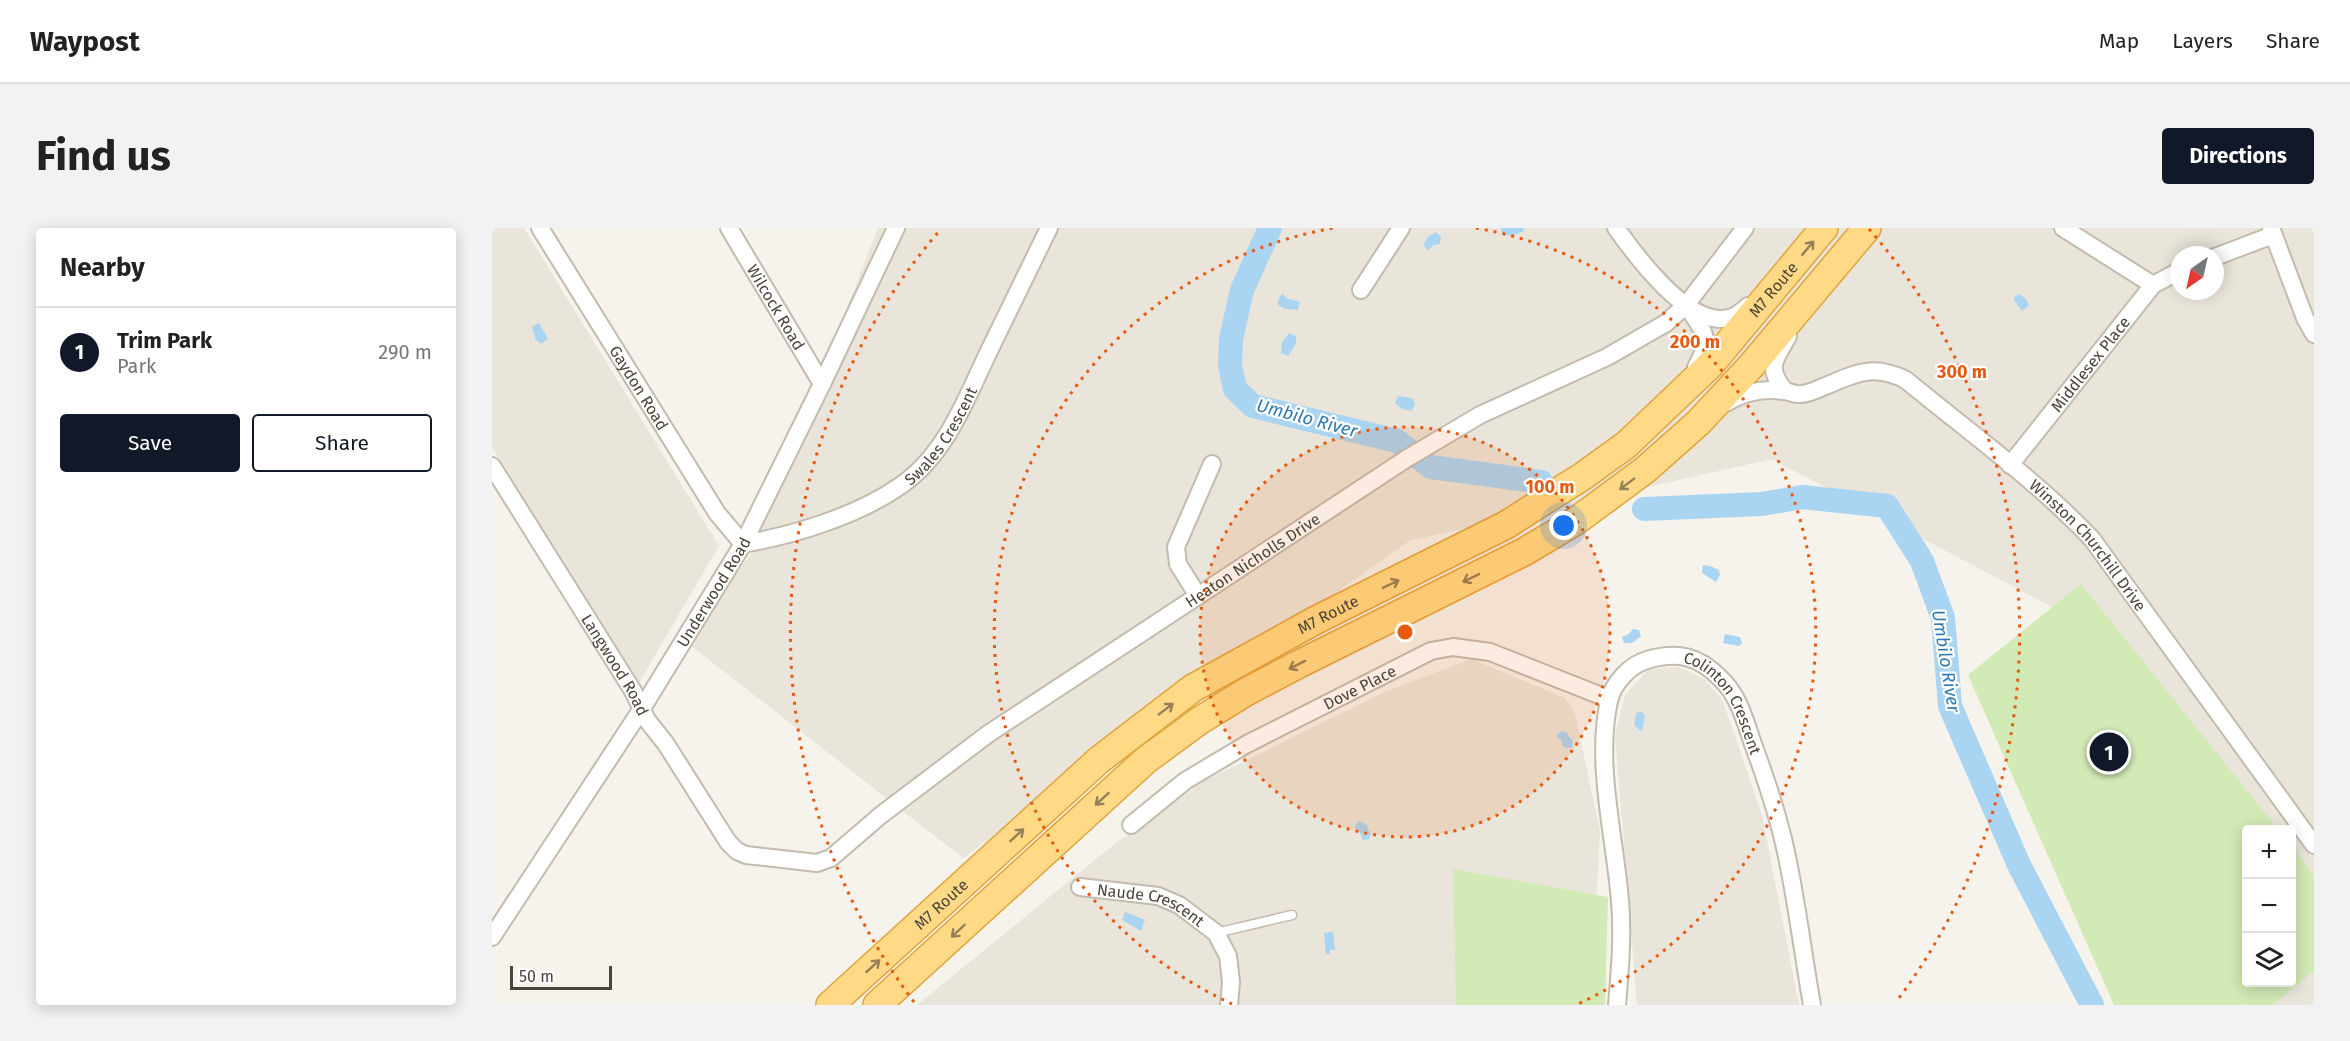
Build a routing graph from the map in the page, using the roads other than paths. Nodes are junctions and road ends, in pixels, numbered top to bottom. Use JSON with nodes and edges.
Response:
{"nodes":[{"id":1,"x":540,"y":228,"type":"edge"},
{"id":2,"x":729,"y":228,"type":"edge"},
{"id":3,"x":896,"y":228,"type":"edge"},
{"id":4,"x":1049,"y":228,"type":"edge"},
{"id":5,"x":1401,"y":228,"type":"edge"},
{"id":6,"x":1616,"y":228,"type":"edge"},
{"id":7,"x":1745,"y":228,"type":"edge"},
{"id":8,"x":1824,"y":228,"type":"edge"},
{"id":9,"x":1867,"y":228,"type":"edge"},
{"id":10,"x":2063,"y":228,"type":"edge"},
{"id":11,"x":2272,"y":231,"type":"edge"},
{"id":12,"x":2224,"y":253,"type":"edge"},
{"id":13,"x":1784,"y":276,"type":"junction"},
{"id":14,"x":2170,"y":276,"type":"edge"},
{"id":15,"x":2153,"y":285,"type":"junction"},
{"id":16,"x":1361,"y":290,"type":"dead end"},
{"id":17,"x":1809,"y":298,"type":"junction"},
{"id":18,"x":1686,"y":305,"type":"junction"},
{"id":19,"x":2310,"y":314,"type":"edge"},
{"id":20,"x":2314,"y":334,"type":"edge"},
{"id":21,"x":822,"y":384,"type":"junction"},
{"id":22,"x":1683,"y":391,"type":"junction"},
{"id":23,"x":1785,"y":391,"type":"junction"},
{"id":24,"x":1709,"y":412,"type":"junction"},
{"id":25,"x":1212,"y":464,"type":"dead end"},
{"id":26,"x":2010,"y":465,"type":"junction"},
{"id":27,"x":492,"y":466,"type":"edge"},
{"id":28,"x":743,"y":544,"type":"junction"},
{"id":29,"x":1198,"y":596,"type":"junction"},
{"id":30,"x":1609,"y":699,"type":"junction"},
{"id":31,"x":641,"y":710,"type":"junction"},
{"id":32,"x":1131,"y":825,"type":"dead end"},
{"id":33,"x":2314,"y":844,"type":"edge"},
{"id":34,"x":746,"y":855,"type":"joint"},
{"id":35,"x":1080,"y":888,"type":"dead end"},
{"id":36,"x":1292,"y":915,"type":"dead end"},
{"id":37,"x":1216,"y":933,"type":"junction"},
{"id":38,"x":492,"y":937,"type":"edge"},
{"id":39,"x":830,"y":1005,"type":"edge"},
{"id":40,"x":877,"y":1005,"type":"edge"},
{"id":41,"x":1229,"y":1005,"type":"edge"},
{"id":42,"x":1617,"y":1005,"type":"edge"},
{"id":43,"x":1812,"y":1005,"type":"edge"}],
"edges":[{"from":1,"to":28,"type":"street","name":"Gaydon Road"},
{"from":2,"to":21,"type":"street","name":"Wilcock Road"},
{"from":3,"to":21,"type":"street","name":"Underwood Road"},
{"from":4,"to":28,"type":"street","name":"Swales Crescent"},
{"from":5,"to":16,"type":"street"},
{"from":6,"to":18,"type":"street"},
{"from":7,"to":18,"type":"street","name":"Heaton Nicholls Drive"},
{"from":13,"to":8,"type":"highway","name":"M7 Route","one_way":true},
{"from":9,"to":17,"type":"highway","name":"M7 Route"},
{"from":10,"to":15,"type":"street"},
{"from":11,"to":12,"type":"street"},
{"from":11,"to":19,"type":"street"},
{"from":13,"to":18,"type":"street"},
{"from":13,"to":22,"type":"highway","name":"M7 Route"},
{"from":14,"to":15,"type":"street","name":"Middlesex Place"},
{"from":15,"to":26,"type":"street","name":"Middlesex Place"},
{"from":17,"to":23,"type":"street"},
{"from":17,"to":24,"type":"highway","name":"M7 Route"},
{"from":18,"to":22,"type":"street"},
{"from":18,"to":29,"type":"street","name":"Heaton Nicholls Drive"},
{"from":19,"to":20,"type":"street"},
{"from":21,"to":28,"type":"street","name":"Underwood Road"},
{"from":39,"to":22,"type":"highway","name":"M7 Route","one_way":true},
{"from":23,"to":24,"type":"street","name":"Winston Churchill Drive"},
{"from":23,"to":26,"type":"street","name":"Winston Churchill Drive"},
{"from":24,"to":40,"type":"highway","name":"M7 Route","one_way":true},
{"from":25,"to":29,"type":"street"},
{"from":26,"to":33,"type":"street","name":"Winston Churchill Drive"},
{"from":27,"to":31,"type":"street","name":"Langwood Road"},
{"from":28,"to":31,"type":"street","name":"Underwood Road"},
{"from":29,"to":34,"type":"street","name":"Heaton Nicholls Drive"},
{"from":30,"to":32,"type":"street","name":"Dove Place"},
{"from":30,"to":42,"type":"street","name":"Colinton Crescent"},
{"from":30,"to":43,"type":"street","name":"Colinton Crescent"},
{"from":31,"to":34,"type":"street","name":"Langwood Road"},
{"from":31,"to":38,"type":"street","name":"Underwood Road"},
{"from":35,"to":37,"type":"street","name":"Naude Crescent"},
{"from":36,"to":37,"type":"lane","name":"Naude Crescent"},
{"from":37,"to":41,"type":"street","name":"Naude Crescent"}]}
